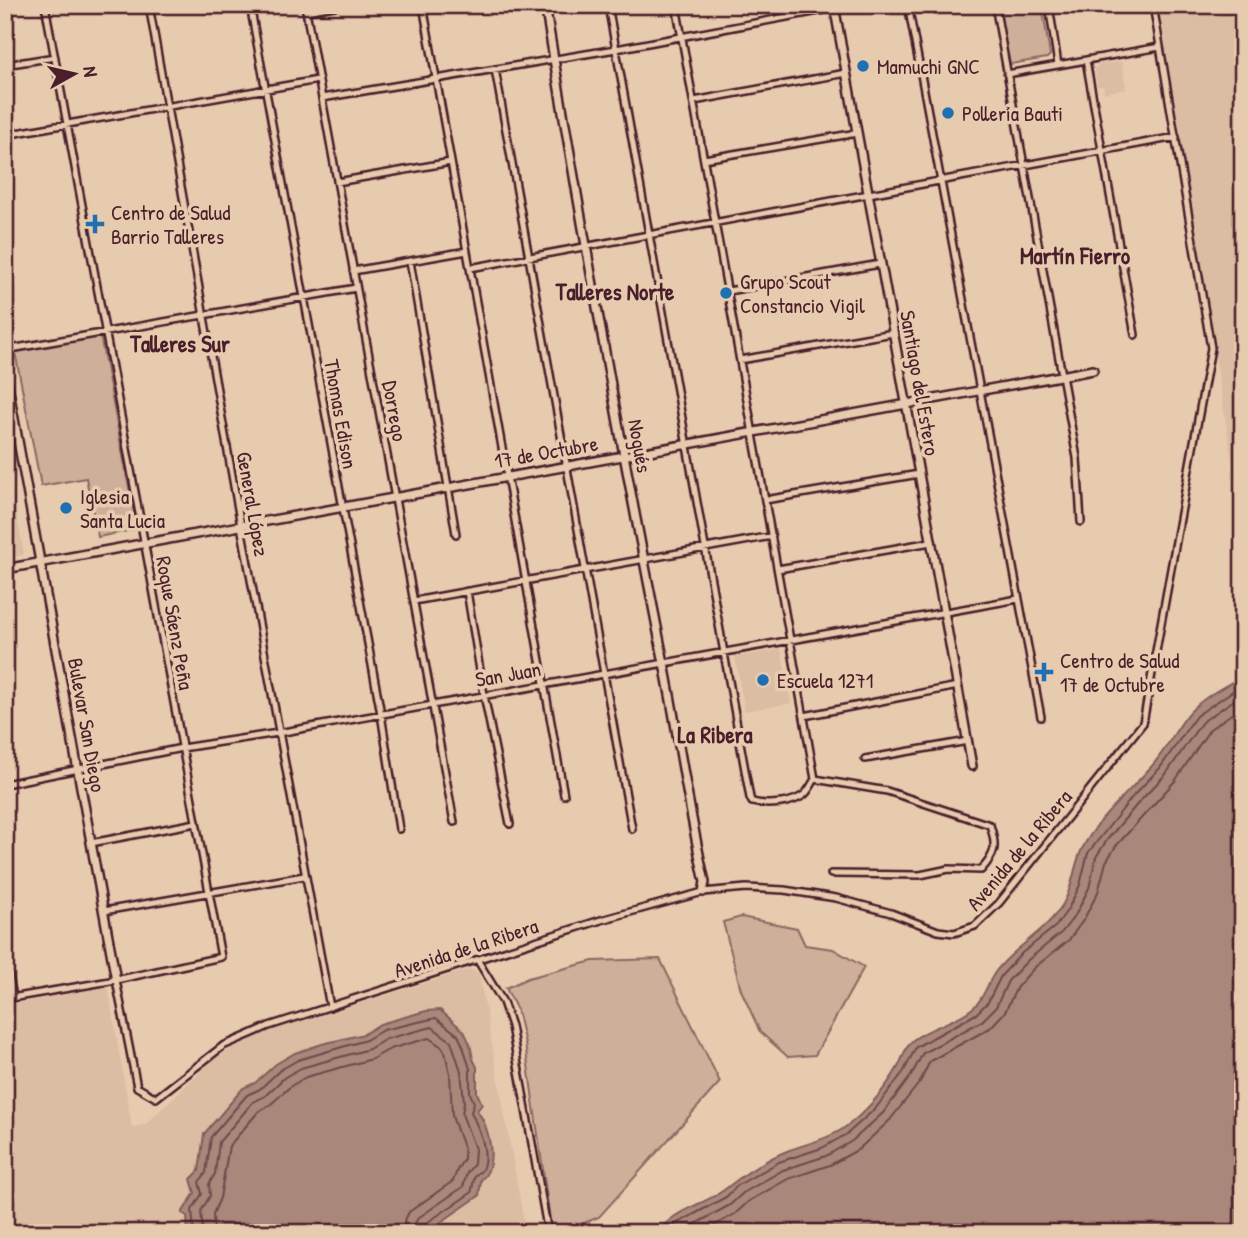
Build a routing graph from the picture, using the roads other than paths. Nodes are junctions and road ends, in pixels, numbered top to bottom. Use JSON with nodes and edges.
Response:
{"nodes":[{"id":1,"x":45,"y":5,"type":"edge"},
{"id":2,"x":149,"y":5,"type":"edge"},
{"id":3,"x":250,"y":5,"type":"edge"},
{"id":4,"x":340,"y":5,"type":"edge"},
{"id":5,"x":423,"y":5,"type":"edge"},
{"id":6,"x":545,"y":5,"type":"edge"},
{"id":7,"x":608,"y":5,"type":"edge"},
{"id":8,"x":677,"y":5,"type":"edge"},
{"id":9,"x":851,"y":5,"type":"edge"},
{"id":10,"x":908,"y":5,"type":"edge"},
{"id":11,"x":995,"y":5,"type":"edge"},
{"id":12,"x":1049,"y":5,"type":"edge"},
{"id":13,"x":1153,"y":5,"type":"edge"},
{"id":14,"x":834,"y":7,"type":"edge"},
{"id":15,"x":305,"y":8,"type":"edge"},
{"id":16,"x":682,"y":37,"type":"junction"},
{"id":17,"x":1160,"y":47,"type":"junction"},
{"id":18,"x":616,"y":49,"type":"junction"},
{"id":19,"x":55,"y":57,"type":"junction"},
{"id":20,"x":554,"y":60,"type":"junction"},
{"id":21,"x":1086,"y":60,"type":"junction"},
{"id":22,"x":5,"y":65,"type":"edge"},
{"id":23,"x":1058,"y":65,"type":"junction"},
{"id":24,"x":495,"y":69,"type":"junction"},
{"id":25,"x":846,"y":73,"type":"junction"},
{"id":26,"x":1007,"y":74,"type":"junction"},
{"id":27,"x":436,"y":79,"type":"junction"},
{"id":28,"x":318,"y":80,"type":"junction"},
{"id":29,"x":265,"y":89,"type":"junction"},
{"id":30,"x":322,"y":98,"type":"junction"},
{"id":31,"x":694,"y":101,"type":"junction"},
{"id":32,"x":167,"y":106,"type":"junction"},
{"id":33,"x":67,"y":124,"type":"junction"},
{"id":34,"x":857,"y":133,"type":"junction"},
{"id":35,"x":5,"y":135,"type":"edge"},
{"id":36,"x":1176,"y":137,"type":"junction"},
{"id":37,"x":1101,"y":151,"type":"junction"},
{"id":38,"x":704,"y":159,"type":"junction"},
{"id":39,"x":451,"y":162,"type":"junction"},
{"id":40,"x":1024,"y":165,"type":"junction"},
{"id":41,"x":941,"y":181,"type":"junction"},
{"id":42,"x":337,"y":182,"type":"junction"},
{"id":43,"x":868,"y":194,"type":"junction"},
{"id":44,"x":715,"y":223,"type":"junction"},
{"id":45,"x":649,"y":235,"type":"junction"},
{"id":46,"x":587,"y":246,"type":"junction"},
{"id":47,"x":467,"y":251,"type":"junction"},
{"id":48,"x":529,"y":257,"type":"junction"},
{"id":49,"x":410,"y":261,"type":"junction"},
{"id":50,"x":880,"y":264,"type":"junction"},
{"id":51,"x":470,"y":268,"type":"junction"},
{"id":52,"x":353,"y":271,"type":"junction"},
{"id":53,"x":356,"y":288,"type":"junction"},
{"id":54,"x":728,"y":291,"type":"junction"},
{"id":55,"x":304,"y":296,"type":"junction"},
{"id":56,"x":204,"y":314,"type":"junction"},
{"id":57,"x":106,"y":332,"type":"junction"},
{"id":58,"x":893,"y":332,"type":"junction"},
{"id":59,"x":1135,"y":335,"type":"dead end"},
{"id":60,"x":5,"y":349,"type":"edge"},
{"id":61,"x":740,"y":359,"type":"junction"},
{"id":62,"x":5,"y":369,"type":"edge"},
{"id":63,"x":1093,"y":370,"type":"dead end"},
{"id":64,"x":1061,"y":377,"type":"junction"},
{"id":65,"x":980,"y":391,"type":"junction"},
{"id":66,"x":906,"y":403,"type":"junction"},
{"id":67,"x":753,"y":432,"type":"junction"},
{"id":68,"x":687,"y":444,"type":"junction"},
{"id":69,"x":623,"y":456,"type":"junction"},
{"id":70,"x":567,"y":466,"type":"junction"},
{"id":71,"x":919,"y":474,"type":"junction"},
{"id":72,"x":507,"y":477,"type":"junction"},
{"id":73,"x":448,"y":488,"type":"junction"},
{"id":74,"x":395,"y":498,"type":"junction"},
{"id":75,"x":765,"y":500,"type":"junction"},
{"id":76,"x":343,"y":507,"type":"junction"},
{"id":77,"x":1081,"y":522,"type":"dead end"},
{"id":78,"x":241,"y":526,"type":"junction"},
{"id":79,"x":456,"y":534,"type":"dead end"},
{"id":80,"x":772,"y":536,"type":"junction"},
{"id":81,"x":931,"y":542,"type":"junction"},
{"id":82,"x":145,"y":543,"type":"junction"},
{"id":83,"x":705,"y":548,"type":"junction"},
{"id":84,"x":643,"y":559,"type":"junction"},
{"id":85,"x":40,"y":562,"type":"junction"},
{"id":86,"x":5,"y":569,"type":"edge"},
{"id":87,"x":778,"y":569,"type":"junction"},
{"id":88,"x":586,"y":570,"type":"junction"},
{"id":89,"x":526,"y":581,"type":"junction"},
{"id":90,"x":467,"y":592,"type":"junction"},
{"id":91,"x":1018,"y":599,"type":"junction"},
{"id":92,"x":414,"y":601,"type":"junction"},
{"id":93,"x":944,"y":612,"type":"junction"},
{"id":94,"x":790,"y":640,"type":"junction"},
{"id":95,"x":724,"y":652,"type":"junction"},
{"id":96,"x":664,"y":662,"type":"junction"},
{"id":97,"x":605,"y":673,"type":"junction"},
{"id":98,"x":544,"y":684,"type":"junction"},
{"id":99,"x":958,"y":686,"type":"junction"},
{"id":100,"x":484,"y":695,"type":"junction"},
{"id":101,"x":433,"y":704,"type":"junction"},
{"id":102,"x":381,"y":714,"type":"junction"},
{"id":103,"x":804,"y":716,"type":"junction"},
{"id":104,"x":1041,"y":718,"type":"dead end"},
{"id":105,"x":278,"y":733,"type":"junction"},
{"id":106,"x":968,"y":741,"type":"junction"},
{"id":107,"x":182,"y":748,"type":"junction"},
{"id":108,"x":865,"y":759,"type":"dead end"},
{"id":109,"x":972,"y":766,"type":"dead end"},
{"id":110,"x":78,"y":771,"type":"junction"},
{"id":111,"x":815,"y":779,"type":"junction"},
{"id":112,"x":5,"y":784,"type":"edge"},
{"id":113,"x":564,"y":795,"type":"dead end"},
{"id":114,"x":454,"y":822,"type":"dead end"},
{"id":115,"x":196,"y":823,"type":"junction"},
{"id":116,"x":510,"y":824,"type":"dead end"},
{"id":117,"x":632,"y":828,"type":"dead end"},
{"id":118,"x":399,"y":829,"type":"dead end"},
{"id":119,"x":91,"y":844,"type":"junction"},
{"id":120,"x":831,"y":874,"type":"dead end"},
{"id":121,"x":304,"y":876,"type":"junction"},
{"id":122,"x":703,"y":892,"type":"junction"},
{"id":123,"x":209,"y":893,"type":"junction"},
{"id":124,"x":104,"y":911,"type":"junction"},
{"id":125,"x":5,"y":956,"type":"edge"},
{"id":126,"x":478,"y":961,"type":"junction"},
{"id":127,"x":116,"y":980,"type":"junction"},
{"id":128,"x":13,"y":998,"type":"junction"},
{"id":129,"x":5,"y":999,"type":"edge"},
{"id":130,"x":330,"y":1007,"type":"junction"},
{"id":131,"x":136,"y":1087,"type":"joint"},
{"id":132,"x":548,"y":1233,"type":"edge"}],
"edges":[{"from":1,"to":19,"type":"street","name":"Roque Sáenz Peña"},
{"from":2,"to":32,"type":"street","name":"General López"},
{"from":3,"to":29,"type":"street","name":"Thomas Edison"},
{"from":4,"to":15,"type":"street"},
{"from":5,"to":27,"type":"street"},
{"from":6,"to":20,"type":"street","name":"Nogués"},
{"from":7,"to":18,"type":"street"},
{"from":8,"to":16,"type":"street"},
{"from":9,"to":14,"type":"street"},
{"from":10,"to":41,"type":"street"},
{"from":11,"to":26,"type":"street"},
{"from":12,"to":23,"type":"street"},
{"from":13,"to":17,"type":"street","name":"Avenida de la Ribera"},
{"from":14,"to":16,"type":"street"},
{"from":14,"to":25,"type":"street","name":"Santiago del Estero"},
{"from":15,"to":28,"type":"street","name":"Dorrego"},
{"from":16,"to":18,"type":"street"},
{"from":16,"to":31,"type":"street"},
{"from":17,"to":21,"type":"street"},
{"from":17,"to":36,"type":"street","name":"Avenida de la Ribera"},
{"from":18,"to":20,"type":"street"},
{"from":18,"to":45,"type":"street"},
{"from":19,"to":22,"type":"street"},
{"from":19,"to":33,"type":"street","name":"Roque Sáenz Peña"},
{"from":20,"to":24,"type":"street"},
{"from":20,"to":46,"type":"street","name":"Nogués"},
{"from":21,"to":23,"type":"street"},
{"from":21,"to":37,"type":"street"},
{"from":23,"to":26,"type":"street"},
{"from":24,"to":27,"type":"street"},
{"from":24,"to":48,"type":"street"},
{"from":25,"to":31,"type":"street"},
{"from":25,"to":34,"type":"street","name":"Santiago del Estero"},
{"from":26,"to":40,"type":"street"},
{"from":27,"to":30,"type":"street"},
{"from":27,"to":39,"type":"street"},
{"from":28,"to":29,"type":"street"},
{"from":28,"to":30,"type":"street","name":"Dorrego"},
{"from":29,"to":32,"type":"street"},
{"from":29,"to":55,"type":"street","name":"Thomas Edison"},
{"from":30,"to":42,"type":"street","name":"Dorrego"},
{"from":31,"to":38,"type":"street"},
{"from":32,"to":33,"type":"street"},
{"from":32,"to":56,"type":"street","name":"General López"},
{"from":33,"to":35,"type":"street"},
{"from":33,"to":57,"type":"street","name":"Roque Sáenz Peña"},
{"from":34,"to":38,"type":"street"},
{"from":34,"to":43,"type":"street","name":"Santiago del Estero"},
{"from":36,"to":37,"type":"street"},
{"from":36,"to":122,"type":"street","name":"Avenida de la Ribera"},
{"from":37,"to":40,"type":"street"},
{"from":37,"to":59,"type":"street"},
{"from":38,"to":44,"type":"street"},
{"from":39,"to":42,"type":"street"},
{"from":39,"to":47,"type":"street"},
{"from":40,"to":41,"type":"street"},
{"from":40,"to":64,"type":"street"},
{"from":41,"to":43,"type":"street"},
{"from":41,"to":65,"type":"street"},
{"from":42,"to":52,"type":"street","name":"Dorrego"},
{"from":43,"to":44,"type":"street"},
{"from":43,"to":50,"type":"street","name":"Santiago del Estero"},
{"from":44,"to":45,"type":"street"},
{"from":44,"to":54,"type":"street"},
{"from":45,"to":46,"type":"street"},
{"from":45,"to":68,"type":"street"},
{"from":46,"to":48,"type":"street"},
{"from":46,"to":69,"type":"street","name":"Nogués"},
{"from":47,"to":49,"type":"street"},
{"from":47,"to":51,"type":"street"},
{"from":48,"to":51,"type":"street"},
{"from":48,"to":70,"type":"street"},
{"from":49,"to":52,"type":"street"},
{"from":49,"to":73,"type":"street"},
{"from":50,"to":54,"type":"street"},
{"from":50,"to":58,"type":"street","name":"Santiago del Estero"},
{"from":51,"to":72,"type":"street"},
{"from":52,"to":53,"type":"street","name":"Dorrego"},
{"from":53,"to":55,"type":"street"},
{"from":53,"to":74,"type":"street","name":"Dorrego"},
{"from":54,"to":61,"type":"street"},
{"from":55,"to":56,"type":"street"},
{"from":55,"to":76,"type":"street","name":"Thomas Edison"},
{"from":56,"to":57,"type":"street"},
{"from":56,"to":78,"type":"street","name":"General López"},
{"from":57,"to":60,"type":"street"},
{"from":57,"to":82,"type":"street","name":"Roque Sáenz Peña"},
{"from":58,"to":61,"type":"street"},
{"from":58,"to":66,"type":"street","name":"Santiago del Estero"},
{"from":61,"to":67,"type":"street"},
{"from":62,"to":85,"type":"street","name":"Bulevar San Diego"},
{"from":63,"to":64,"type":"street","name":"17 de Octubre"},
{"from":64,"to":65,"type":"street","name":"17 de Octubre"},
{"from":64,"to":77,"type":"street"},
{"from":65,"to":66,"type":"street","name":"17 de Octubre"},
{"from":65,"to":91,"type":"street"},
{"from":66,"to":67,"type":"street","name":"17 de Octubre"},
{"from":66,"to":71,"type":"street","name":"Santiago del Estero"},
{"from":67,"to":68,"type":"street","name":"17 de Octubre"},
{"from":67,"to":75,"type":"street"},
{"from":68,"to":69,"type":"street","name":"17 de Octubre"},
{"from":68,"to":83,"type":"street"},
{"from":69,"to":70,"type":"street","name":"17 de Octubre"},
{"from":69,"to":84,"type":"street","name":"Nogués"},
{"from":70,"to":72,"type":"street","name":"17 de Octubre"},
{"from":70,"to":88,"type":"street"},
{"from":71,"to":75,"type":"street"},
{"from":71,"to":81,"type":"street","name":"Santiago del Estero"},
{"from":72,"to":73,"type":"street","name":"17 de Octubre"},
{"from":72,"to":89,"type":"street"},
{"from":73,"to":74,"type":"street","name":"17 de Octubre"},
{"from":73,"to":79,"type":"street"},
{"from":74,"to":76,"type":"street","name":"17 de Octubre"},
{"from":74,"to":92,"type":"street","name":"Dorrego"},
{"from":75,"to":80,"type":"street"},
{"from":76,"to":78,"type":"street","name":"17 de Octubre"},
{"from":76,"to":102,"type":"street","name":"Thomas Edison"},
{"from":78,"to":82,"type":"street","name":"17 de Octubre"},
{"from":78,"to":105,"type":"street","name":"General López"},
{"from":80,"to":83,"type":"street"},
{"from":80,"to":87,"type":"street"},
{"from":81,"to":87,"type":"street"},
{"from":81,"to":93,"type":"street","name":"Santiago del Estero"},
{"from":82,"to":85,"type":"street","name":"17 de Octubre"},
{"from":82,"to":107,"type":"street","name":"Roque Sáenz Peña"},
{"from":83,"to":84,"type":"street"},
{"from":83,"to":95,"type":"street"},
{"from":84,"to":88,"type":"street"},
{"from":84,"to":96,"type":"street","name":"Nogués"},
{"from":85,"to":86,"type":"street","name":"17 de Octubre"},
{"from":85,"to":110,"type":"street","name":"Bulevar San Diego"},
{"from":87,"to":94,"type":"street"},
{"from":88,"to":89,"type":"street"},
{"from":88,"to":97,"type":"street"},
{"from":89,"to":90,"type":"street"},
{"from":89,"to":98,"type":"street"},
{"from":90,"to":92,"type":"street"},
{"from":90,"to":100,"type":"street"},
{"from":91,"to":93,"type":"street","name":"San Juan"},
{"from":91,"to":104,"type":"street"},
{"from":92,"to":101,"type":"street","name":"Dorrego"},
{"from":93,"to":94,"type":"street","name":"San Juan"},
{"from":93,"to":99,"type":"street","name":"Santiago del Estero"},
{"from":94,"to":95,"type":"street","name":"San Juan"},
{"from":94,"to":103,"type":"street"},
{"from":95,"to":96,"type":"street","name":"San Juan"},
{"from":95,"to":111,"type":"street"},
{"from":96,"to":97,"type":"street","name":"San Juan"},
{"from":96,"to":122,"type":"street","name":"Nogués"},
{"from":97,"to":98,"type":"street","name":"San Juan"},
{"from":97,"to":117,"type":"street"},
{"from":98,"to":100,"type":"street","name":"San Juan"},
{"from":98,"to":113,"type":"street"},
{"from":99,"to":103,"type":"street"},
{"from":99,"to":106,"type":"street","name":"Santiago del Estero"},
{"from":100,"to":101,"type":"street","name":"San Juan"},
{"from":100,"to":116,"type":"street"},
{"from":101,"to":102,"type":"street","name":"San Juan"},
{"from":101,"to":114,"type":"street","name":"Dorrego"},
{"from":102,"to":105,"type":"street","name":"San Juan"},
{"from":102,"to":118,"type":"street","name":"Thomas Edison"},
{"from":103,"to":111,"type":"street"},
{"from":105,"to":107,"type":"street","name":"San Juan"},
{"from":105,"to":121,"type":"street","name":"General López"},
{"from":106,"to":108,"type":"street"},
{"from":106,"to":109,"type":"street","name":"Santiago del Estero"},
{"from":107,"to":110,"type":"street","name":"San Juan"},
{"from":107,"to":115,"type":"street","name":"Roque Sáenz Peña"},
{"from":110,"to":112,"type":"street","name":"San Juan"},
{"from":110,"to":119,"type":"street","name":"Bulevar San Diego"},
{"from":111,"to":120,"type":"street"},
{"from":115,"to":119,"type":"street"},
{"from":115,"to":123,"type":"street","name":"Roque Sáenz Peña"},
{"from":119,"to":124,"type":"street","name":"Bulevar San Diego"},
{"from":121,"to":123,"type":"street"},
{"from":121,"to":130,"type":"street","name":"General López"},
{"from":122,"to":126,"type":"street","name":"Avenida de la Ribera"},
{"from":123,"to":124,"type":"street"},
{"from":123,"to":127,"type":"street","name":"Roque Sáenz Peña"},
{"from":124,"to":127,"type":"street","name":"Bulevar San Diego"},
{"from":125,"to":128,"type":"street"},
{"from":126,"to":130,"type":"street","name":"Avenida de la Ribera"},
{"from":126,"to":132,"type":"street"},
{"from":127,"to":128,"type":"street"},
{"from":127,"to":131,"type":"street","name":"Bulevar San Diego"},
{"from":128,"to":129,"type":"street"},
{"from":130,"to":131,"type":"street","name":"Avenida de la Ribera"}]}
